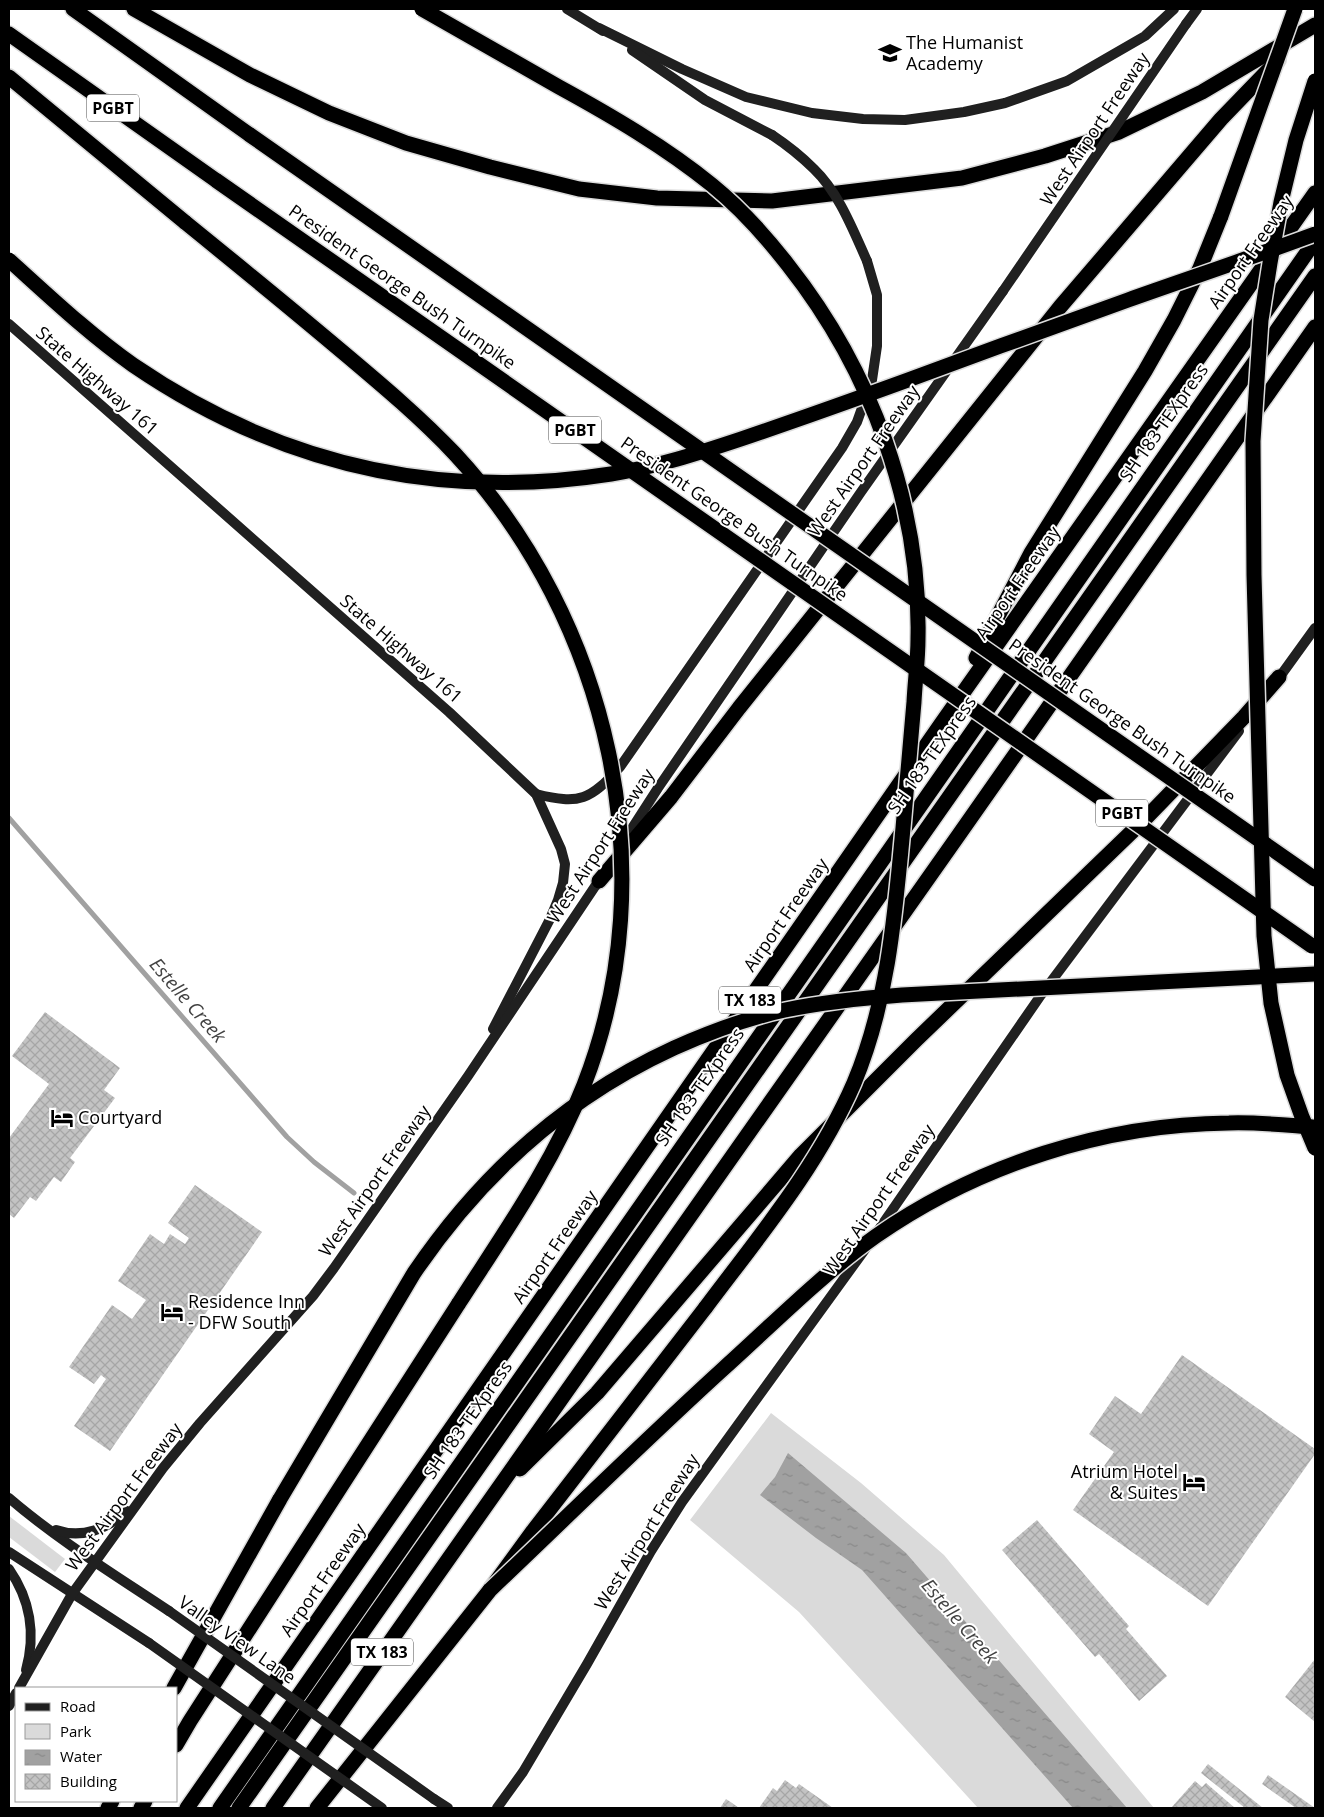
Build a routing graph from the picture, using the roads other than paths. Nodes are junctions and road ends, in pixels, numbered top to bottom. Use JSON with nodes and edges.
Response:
{"nodes":[{"id":1,"x":73,"y":9,"type":"edge"},
{"id":2,"x":134,"y":9,"type":"edge"},
{"id":3,"x":422,"y":9,"type":"edge"},
{"id":4,"x":567,"y":9,"type":"edge"},
{"id":5,"x":1174,"y":9,"type":"edge"},
{"id":6,"x":1197,"y":9,"type":"edge"},
{"id":7,"x":1295,"y":9,"type":"edge"},
{"id":8,"x":1315,"y":25,"type":"edge"},
{"id":9,"x":599,"y":28,"type":"junction"},
{"id":10,"x":9,"y":34,"type":"edge"},
{"id":11,"x":9,"y":77,"type":"edge"},
{"id":12,"x":1315,"y":81,"type":"edge"},
{"id":13,"x":1315,"y":192,"type":"edge"},
{"id":14,"x":1315,"y":234,"type":"edge"},
{"id":15,"x":1315,"y":241,"type":"edge"},
{"id":16,"x":9,"y":260,"type":"edge"},
{"id":17,"x":1315,"y":276,"type":"edge"},
{"id":18,"x":9,"y":324,"type":"edge"},
{"id":19,"x":1315,"y":327,"type":"edge"},
{"id":20,"x":1315,"y":628,"type":"edge"},
{"id":21,"x":1279,"y":677,"type":"junction"},
{"id":22,"x":942,"y":724,"type":"junction"},
{"id":23,"x":536,"y":794,"type":"junction"},
{"id":24,"x":1315,"y":879,"type":"edge"},
{"id":25,"x":598,"y":881,"type":"junction"},
{"id":26,"x":1315,"y":948,"type":"edge"},
{"id":27,"x":1315,"y":974,"type":"edge"},
{"id":28,"x":468,"y":1076,"type":"junction"},
{"id":29,"x":1315,"y":1127,"type":"edge"},
{"id":30,"x":1315,"y":1148,"type":"edge"},
{"id":31,"x":144,"y":1494,"type":"junction"},
{"id":32,"x":492,"y":1497,"type":"junction"},
{"id":33,"x":9,"y":1498,"type":"edge"},
{"id":34,"x":39,"y":1522,"type":"junction"},
{"id":35,"x":9,"y":1552,"type":"edge"},
{"id":36,"x":94,"y":1562,"type":"junction"},
{"id":37,"x":9,"y":1569,"type":"edge"},
{"id":38,"x":490,"y":1590,"type":"junction"},
{"id":39,"x":72,"y":1594,"type":"junction"},
{"id":40,"x":20,"y":1685,"type":"edge"},
{"id":41,"x":175,"y":1687,"type":"edge"},
{"id":42,"x":15,"y":1695,"type":"edge"},
{"id":43,"x":9,"y":1706,"type":"edge"},
{"id":44,"x":178,"y":1742,"type":"edge"},
{"id":45,"x":187,"y":1808,"type":"edge"},
{"id":46,"x":220,"y":1808,"type":"edge"},
{"id":47,"x":239,"y":1808,"type":"edge"},
{"id":48,"x":273,"y":1808,"type":"edge"},
{"id":49,"x":317,"y":1808,"type":"edge"},
{"id":50,"x":382,"y":1808,"type":"edge"},
{"id":51,"x":448,"y":1808,"type":"edge"},
{"id":52,"x":497,"y":1808,"type":"edge"}],
"edges":[{"from":1,"to":24,"type":"highway","name":"President George Bush Turnpike","bridge":true},
{"from":2,"to":8,"type":"highway"},
{"from":3,"to":38,"type":"highway","bridge":true},
{"from":4,"to":9,"type":"main road"},
{"from":5,"to":9,"type":"main road"},
{"from":6,"to":25,"type":"main road","name":"West Airport Freeway","bridge":true},
{"from":7,"to":22,"type":"highway","bridge":true},
{"from":8,"to":25,"type":"highway"},
{"from":9,"to":23,"type":"main road","bridge":true},
{"from":10,"to":26,"type":"highway","name":"President George Bush Turnpike","number":"PGBT","bridge":true},
{"from":11,"to":44,"type":"highway","bridge":true},
{"from":12,"to":30,"type":"highway","bridge":true},
{"from":13,"to":22,"type":"highway","name":"Airport Freeway","number":"TX 183"},
{"from":14,"to":16,"type":"highway","bridge":true},
{"from":15,"to":46,"type":"highway","name":"SH 183 TEXpress"},
{"from":17,"to":47,"type":"highway","name":"SH 183 TEXpress"},
{"from":18,"to":23,"type":"main road","name":"State Highway 161"},
{"from":19,"to":32,"type":"highway","number":"TX 183"},
{"from":20,"to":21,"type":"main road","name":"West Airport Freeway"},
{"from":21,"to":32,"type":"highway"},
{"from":21,"to":52,"type":"main road","name":"West Airport Freeway"},
{"from":22,"to":45,"type":"highway","name":"Airport Freeway","number":"TX 183"},
{"from":23,"to":28,"type":"main road","name":"State Highway 161"},
{"from":25,"to":28,"type":"main road","name":"West Airport Freeway"},
{"from":27,"to":41,"type":"highway","bridge":true},
{"from":28,"to":31,"type":"main road","name":"West Airport Freeway"},
{"from":29,"to":38,"type":"highway","bridge":true},
{"from":31,"to":34,"type":"main road"},
{"from":31,"to":36,"type":"main road","name":"West Airport Freeway"},
{"from":32,"to":48,"type":"highway","number":"TX 183"},
{"from":33,"to":34,"type":"main road","name":"Valley View Lane"},
{"from":34,"to":36,"type":"main road","name":"Valley View Lane"},
{"from":35,"to":39,"type":"main road"},
{"from":36,"to":39,"type":"main road","name":"West Airport Freeway"},
{"from":36,"to":51,"type":"main road","name":"Valley View Lane","bridge":true},
{"from":37,"to":40,"type":"main road"},
{"from":38,"to":49,"type":"highway"},
{"from":39,"to":40,"type":"main road","name":"West Airport Freeway"},
{"from":39,"to":50,"type":"main road","bridge":true},
{"from":42,"to":43,"type":"main road"}]}
